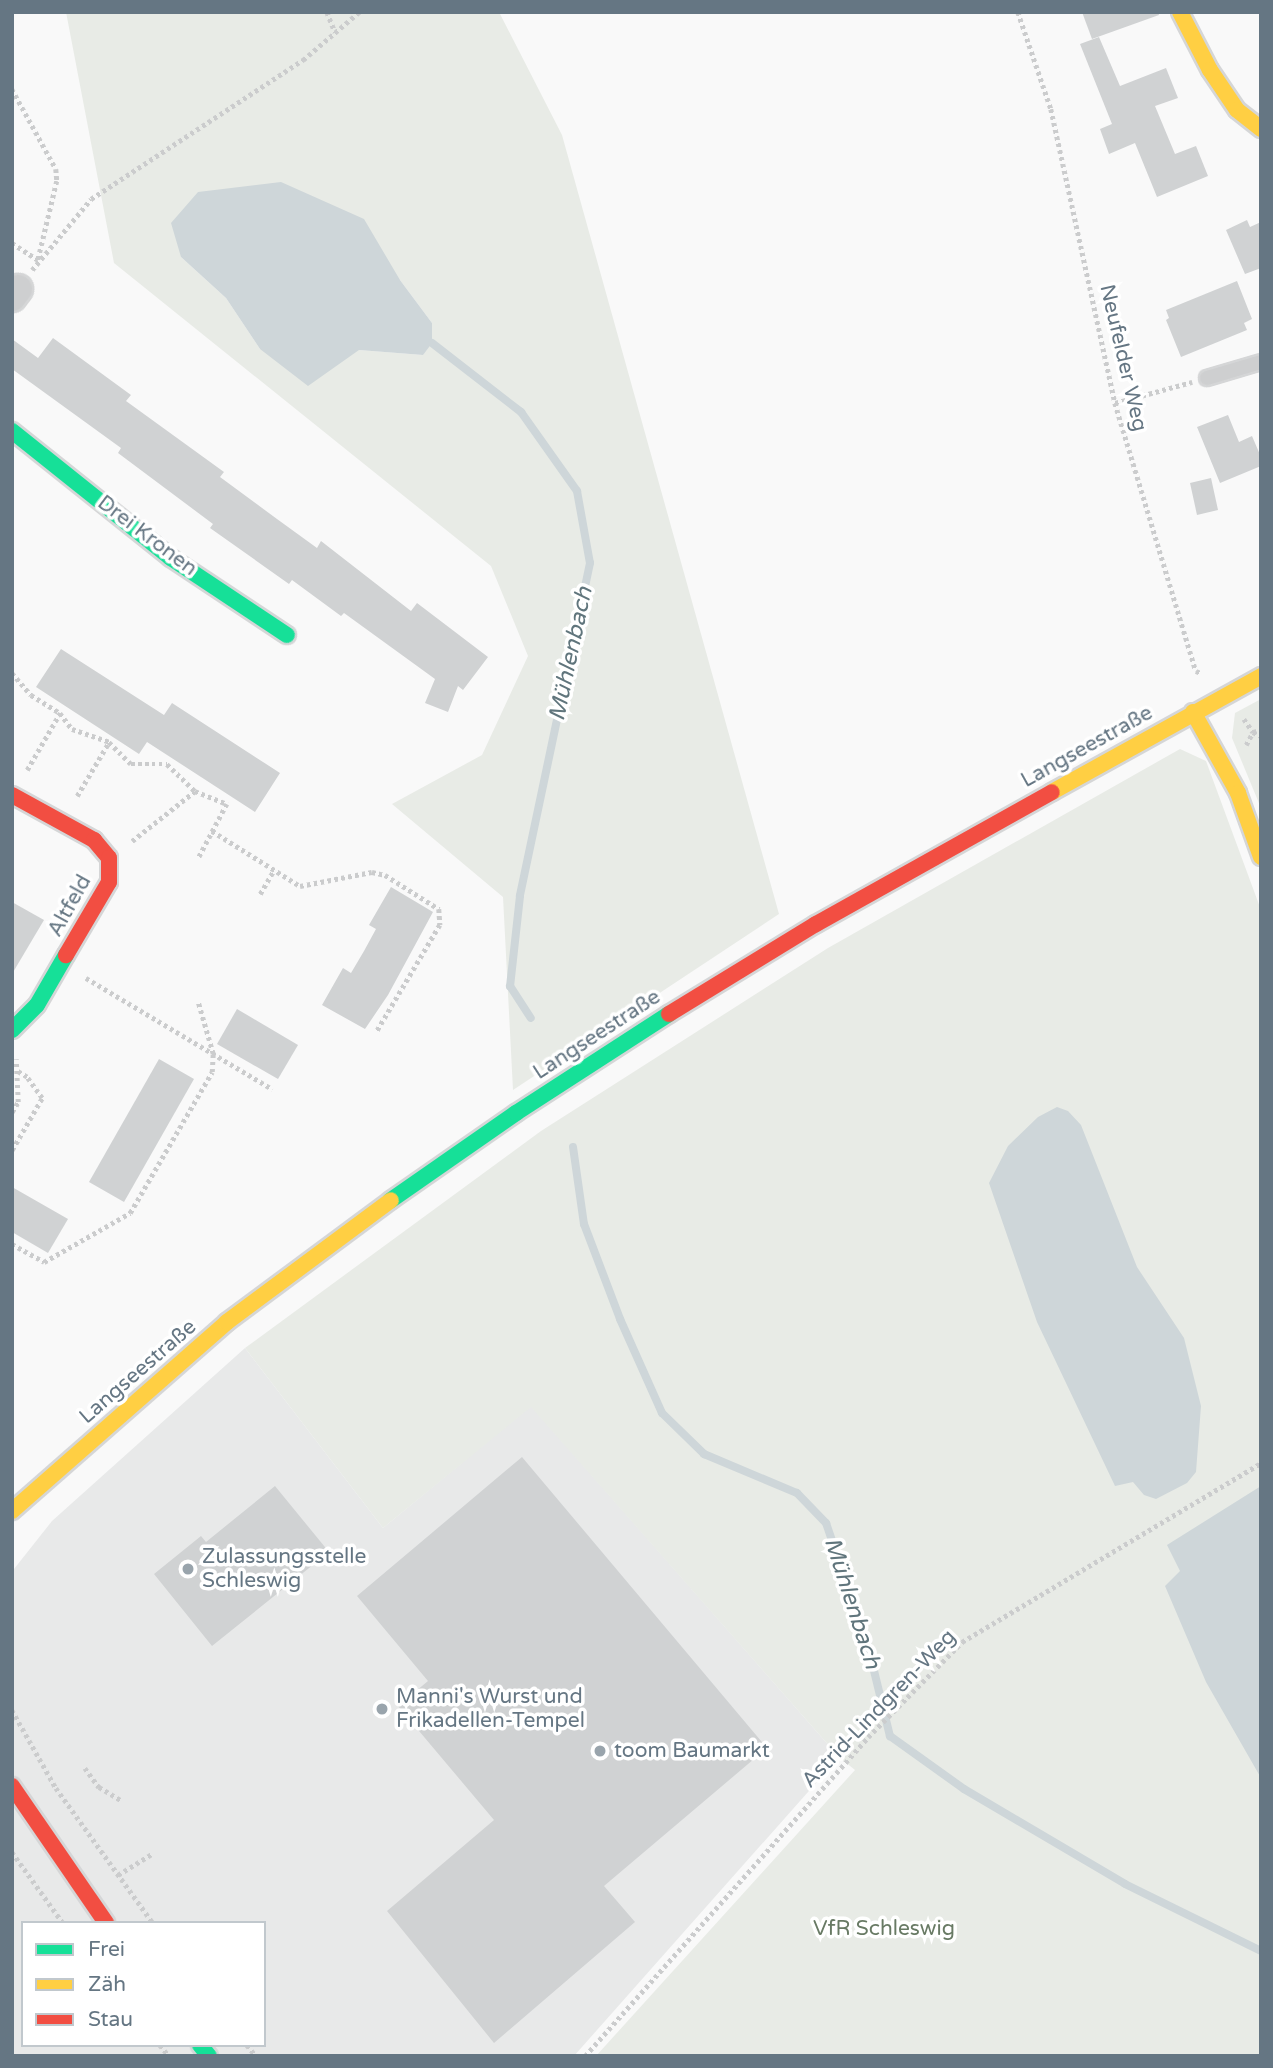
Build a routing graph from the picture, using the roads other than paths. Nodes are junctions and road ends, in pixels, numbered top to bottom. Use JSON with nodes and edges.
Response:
{"nodes":[{"id":1,"x":1180,"y":12,"type":"edge"},
{"id":2,"x":1261,"y":129,"type":"edge"},
{"id":3,"x":1261,"y":362,"type":"edge"},
{"id":4,"x":1207,"y":379,"type":"road end"},
{"id":5,"x":12,"y":431,"type":"edge"},
{"id":6,"x":286,"y":635,"type":"dead end"},
{"id":7,"x":1261,"y":676,"type":"edge"},
{"id":8,"x":1193,"y":712,"type":"junction"},
{"id":9,"x":12,"y":795,"type":"edge"},
{"id":10,"x":1261,"y":857,"type":"edge"},
{"id":11,"x":14,"y":1030,"type":"edge"},
{"id":12,"x":12,"y":1511,"type":"edge"},
{"id":13,"x":12,"y":1786,"type":"edge"},
{"id":14,"x":105,"y":1921,"type":"edge"}],
"edges":[{"from":1,"to":2,"type":"street"},
{"from":3,"to":4,"type":"lane"},
{"from":5,"to":6,"type":"street","name":"Drei Kronen"},
{"from":7,"to":8,"type":"street","name":"Langseestraße"},
{"from":8,"to":10,"type":"street"},
{"from":8,"to":12,"type":"street","name":"Langseestraße"},
{"from":9,"to":11,"type":"street","name":"Altfeld"},
{"from":13,"to":14,"type":"street"}]}
